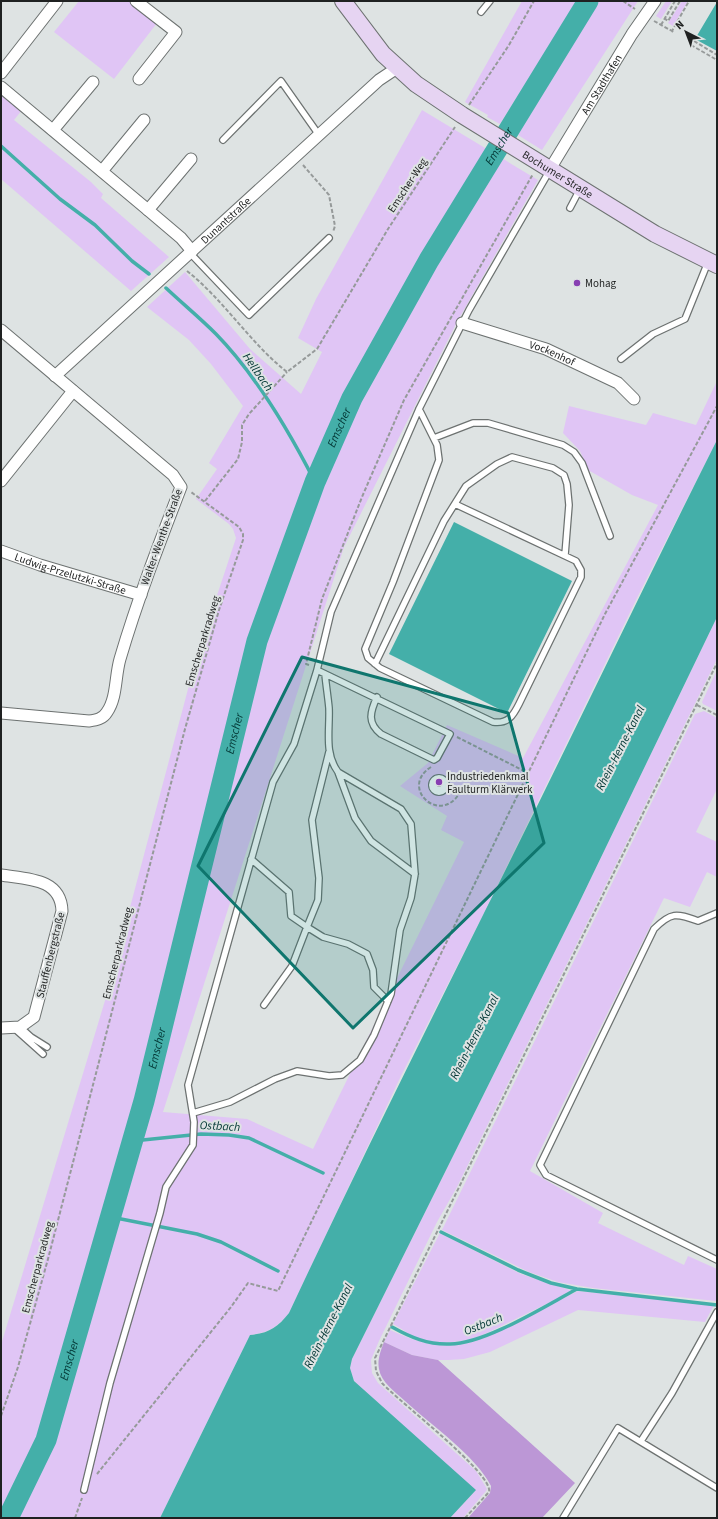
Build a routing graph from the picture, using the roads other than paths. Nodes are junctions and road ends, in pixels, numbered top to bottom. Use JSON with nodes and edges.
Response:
{"nodes":[{"id":1,"x":56,"y":1,"type":"edge"},
{"id":2,"x":136,"y":1,"type":"edge"},
{"id":3,"x":343,"y":1,"type":"edge"},
{"id":4,"x":490,"y":1,"type":"edge"},
{"id":5,"x":655,"y":1,"type":"edge"},
{"id":6,"x":481,"y":12,"type":"dead end"},
{"id":7,"x":397,"y":68,"type":"junction"},
{"id":8,"x":1,"y":73,"type":"edge"},
{"id":9,"x":139,"y":79,"type":"dead end"},
{"id":10,"x":93,"y":82,"type":"dead end"},
{"id":11,"x":1,"y":87,"type":"edge"},
{"id":12,"x":144,"y":120,"type":"dead end"},
{"id":13,"x":53,"y":130,"type":"junction"},
{"id":14,"x":319,"y":135,"type":"junction"},
{"id":15,"x":223,"y":140,"type":"dead end"},
{"id":16,"x":191,"y":160,"type":"dead end"},
{"id":17,"x":550,"y":169,"type":"junction"},
{"id":18,"x":102,"y":171,"type":"junction"},
{"id":19,"x":581,"y":189,"type":"junction"},
{"id":20,"x":570,"y":208,"type":"dead end"},
{"id":21,"x":148,"y":210,"type":"junction"},
{"id":22,"x":329,"y":238,"type":"road end"},
{"id":23,"x":191,"y":252,"type":"junction"},
{"id":24,"x":713,"y":264,"type":"edge"},
{"id":25,"x":462,"y":322,"type":"junction"},
{"id":26,"x":1,"y":330,"type":"edge"},
{"id":27,"x":621,"y":359,"type":"dead end"},
{"id":28,"x":56,"y":376,"type":"junction"},
{"id":29,"x":73,"y":391,"type":"junction"},
{"id":30,"x":634,"y":399,"type":"dead end"},
{"id":31,"x":419,"y":409,"type":"junction"},
{"id":32,"x":434,"y":438,"type":"junction"},
{"id":33,"x":1,"y":481,"type":"edge"},
{"id":34,"x":455,"y":504,"type":"junction"},
{"id":35,"x":610,"y":536,"type":"dead end"},
{"id":36,"x":1,"y":551,"type":"edge"},
{"id":37,"x":565,"y":555,"type":"junction"},
{"id":38,"x":141,"y":595,"type":"junction"},
{"id":39,"x":375,"y":664,"type":"junction"},
{"id":40,"x":317,"y":670,"type":"junction"},
{"id":41,"x":325,"y":674,"type":"junction"},
{"id":42,"x":377,"y":697,"type":"junction"},
{"id":43,"x":1,"y":713,"type":"edge"},
{"id":44,"x":329,"y":752,"type":"junction"},
{"id":45,"x":338,"y":772,"type":"junction"},
{"id":46,"x":251,"y":859,"type":"junction"},
{"id":47,"x":415,"y":874,"type":"junction"},
{"id":48,"x":1,"y":875,"type":"edge"},
{"id":49,"x":717,"y":913,"type":"edge"},
{"id":50,"x":307,"y":927,"type":"junction"},
{"id":51,"x":388,"y":1001,"type":"junction"},
{"id":52,"x":264,"y":1005,"type":"dead end"},
{"id":53,"x":1,"y":1028,"type":"edge"},
{"id":54,"x":18,"y":1028,"type":"junction"},
{"id":55,"x":47,"y":1047,"type":"dead end"},
{"id":56,"x":43,"y":1054,"type":"dead end"},
{"id":57,"x":193,"y":1113,"type":"junction"},
{"id":58,"x":717,"y":1260,"type":"edge"},
{"id":59,"x":717,"y":1312,"type":"edge"},
{"id":60,"x":641,"y":1441,"type":"junction"},
{"id":61,"x":717,"y":1488,"type":"edge"},
{"id":62,"x":84,"y":1490,"type":"road end"},
{"id":63,"x":563,"y":1518,"type":"edge"}],
"edges":[{"from":1,"to":8,"type":"street"},
{"from":2,"to":9,"type":"street"},
{"from":3,"to":7,"type":"main road","name":"Bochumer Straße"},
{"from":4,"to":6,"type":"lane"},
{"from":5,"to":17,"type":"street","name":"Am Stadthafen"},
{"from":7,"to":14,"type":"street","name":"Dunantstraße"},
{"from":7,"to":17,"type":"main road","name":"Bochumer Straße"},
{"from":10,"to":13,"type":"street"},
{"from":11,"to":13,"type":"street"},
{"from":12,"to":18,"type":"street"},
{"from":13,"to":18,"type":"street"},
{"from":14,"to":15,"type":"lane"},
{"from":14,"to":23,"type":"street","name":"Dunantstraße"},
{"from":16,"to":21,"type":"street"},
{"from":17,"to":19,"type":"main road","name":"Bochumer Straße"},
{"from":17,"to":25,"type":"lane"},
{"from":18,"to":21,"type":"street"},
{"from":19,"to":20,"type":"lane"},
{"from":19,"to":24,"type":"main road","name":"Bochumer Straße"},
{"from":21,"to":23,"type":"street"},
{"from":22,"to":23,"type":"lane"},
{"from":23,"to":28,"type":"street","name":"Dunantstraße"},
{"from":24,"to":27,"type":"lane"},
{"from":25,"to":30,"type":"street","name":"Vockenhof"},
{"from":25,"to":31,"type":"lane"},
{"from":26,"to":28,"type":"street","name":"Walter-Wenthe-Straße"},
{"from":28,"to":29,"type":"street","name":"Walter-Wenthe-Straße"},
{"from":29,"to":33,"type":"street"},
{"from":29,"to":38,"type":"street","name":"Walter-Wenthe-Straße"},
{"from":31,"to":32,"type":"lane"},
{"from":31,"to":40,"type":"lane"},
{"from":32,"to":35,"type":"lane"},
{"from":32,"to":39,"type":"lane"},
{"from":34,"to":37,"type":"lane"},
{"from":34,"to":37,"type":"lane"},
{"from":34,"to":39,"type":"lane"},
{"from":36,"to":38,"type":"street","name":"Ludwig-Przelutzki-Straße"},
{"from":37,"to":39,"type":"lane"},
{"from":38,"to":43,"type":"street","name":"Walter-Wenthe-Straße"},
{"from":40,"to":41,"type":"lane"},
{"from":40,"to":46,"type":"lane"},
{"from":41,"to":42,"type":"lane"},
{"from":41,"to":44,"type":"lane"},
{"from":42,"to":42,"type":"lane"},
{"from":44,"to":45,"type":"lane"},
{"from":44,"to":50,"type":"lane"},
{"from":45,"to":47,"type":"lane"},
{"from":45,"to":47,"type":"lane"},
{"from":46,"to":50,"type":"lane"},
{"from":46,"to":57,"type":"lane"},
{"from":47,"to":51,"type":"lane"},
{"from":48,"to":54,"type":"street","name":"Stauffenbergstraße"},
{"from":49,"to":58,"type":"lane"},
{"from":50,"to":51,"type":"lane"},
{"from":50,"to":52,"type":"lane"},
{"from":51,"to":57,"type":"lane"},
{"from":53,"to":54,"type":"street"},
{"from":54,"to":55,"type":"lane"},
{"from":54,"to":56,"type":"lane"},
{"from":57,"to":62,"type":"lane"},
{"from":59,"to":60,"type":"lane"},
{"from":60,"to":61,"type":"lane"},
{"from":60,"to":63,"type":"lane"}]}
